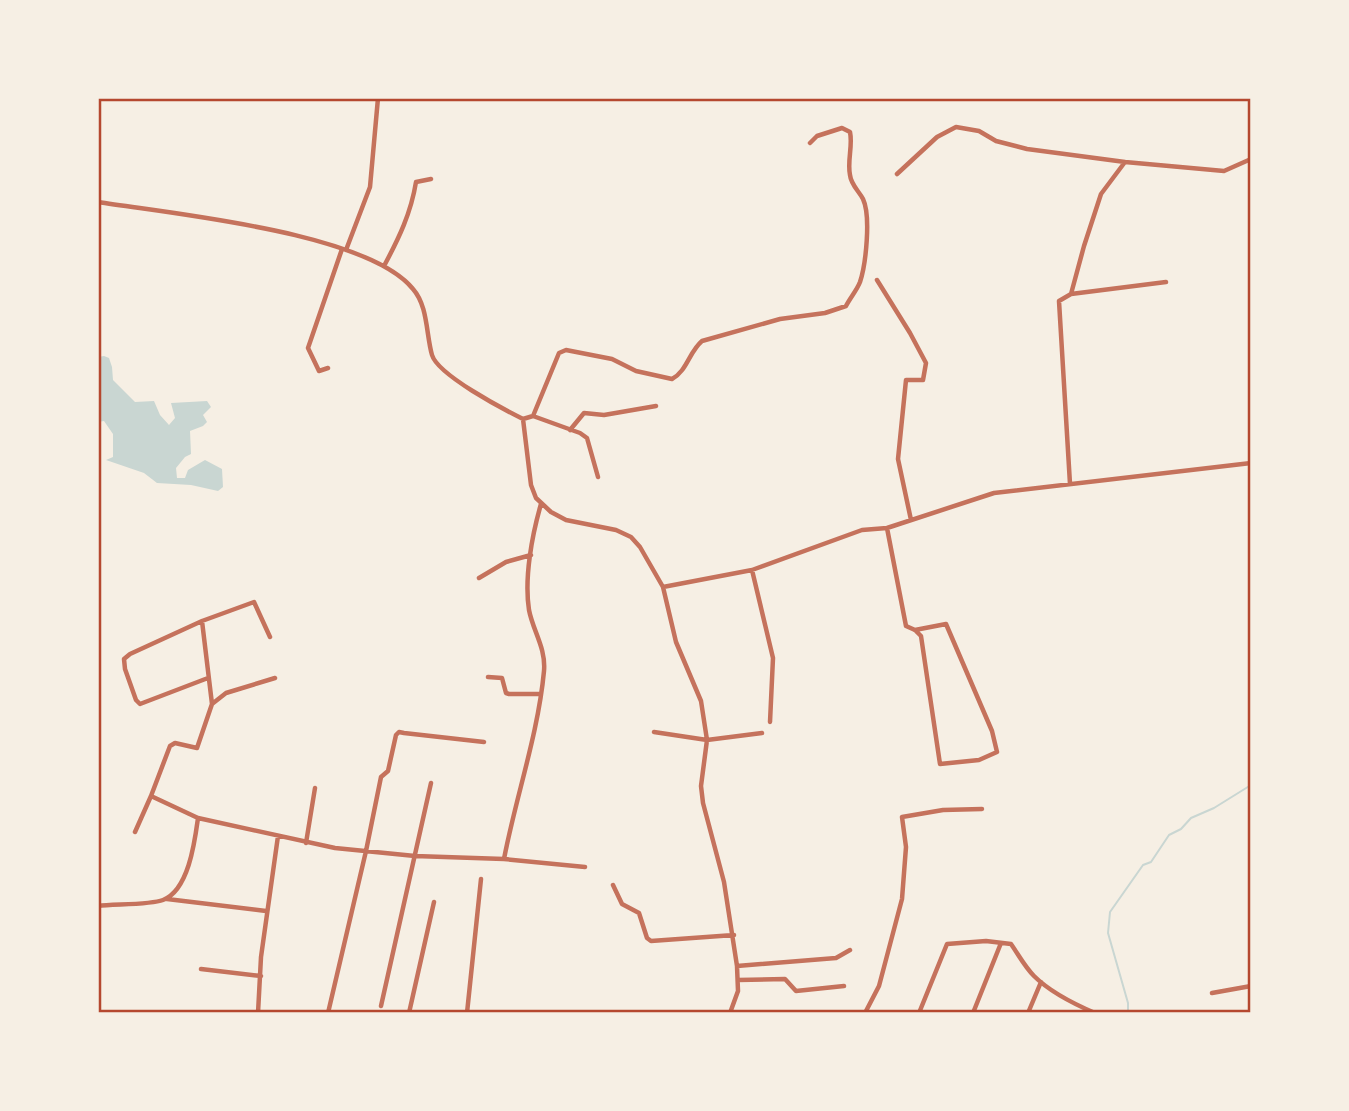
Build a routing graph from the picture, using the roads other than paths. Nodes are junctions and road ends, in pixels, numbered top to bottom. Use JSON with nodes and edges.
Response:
{"nodes":[{"id":1,"x":378,"y":98,"type":"edge"},
{"id":2,"x":810,"y":143,"type":"dead end"},
{"id":3,"x":1251,"y":159,"type":"edge"},
{"id":4,"x":1125,"y":162,"type":"junction"},
{"id":5,"x":897,"y":174,"type":"dead end"},
{"id":6,"x":430,"y":179,"type":"dead end"},
{"id":7,"x":98,"y":202,"type":"edge"},
{"id":8,"x":344,"y":249,"type":"junction"},
{"id":9,"x":384,"y":266,"type":"junction"},
{"id":10,"x":877,"y":280,"type":"dead end"},
{"id":11,"x":1166,"y":282,"type":"dead end"},
{"id":12,"x":1071,"y":294,"type":"junction"},
{"id":13,"x":328,"y":368,"type":"dead end"},
{"id":14,"x":656,"y":406,"type":"dead end"},
{"id":15,"x":533,"y":416,"type":"junction"},
{"id":16,"x":523,"y":419,"type":"junction"},
{"id":17,"x":570,"y":430,"type":"junction"},
{"id":18,"x":1251,"y":463,"type":"edge"},
{"id":19,"x":598,"y":477,"type":"dead end"},
{"id":20,"x":1070,"y":484,"type":"junction"},
{"id":21,"x":541,"y":504,"type":"junction"},
{"id":22,"x":911,"y":520,"type":"junction"},
{"id":23,"x":887,"y":528,"type":"junction"},
{"id":24,"x":532,"y":555,"type":"junction"},
{"id":25,"x":752,"y":570,"type":"junction"},
{"id":26,"x":479,"y":578,"type":"dead end"},
{"id":27,"x":663,"y":587,"type":"junction"},
{"id":28,"x":202,"y":621,"type":"junction"},
{"id":29,"x":915,"y":630,"type":"junction"},
{"id":30,"x":270,"y":637,"type":"dead end"},
{"id":31,"x":488,"y":677,"type":"dead end"},
{"id":32,"x":208,"y":678,"type":"junction"},
{"id":33,"x":275,"y":678,"type":"dead end"},
{"id":34,"x":541,"y":694,"type":"junction"},
{"id":35,"x":212,"y":704,"type":"junction"},
{"id":36,"x":770,"y":722,"type":"dead end"},
{"id":37,"x":654,"y":732,"type":"dead end"},
{"id":38,"x":762,"y":733,"type":"dead end"},
{"id":39,"x":707,"y":740,"type":"junction"},
{"id":40,"x":484,"y":742,"type":"dead end"},
{"id":41,"x":431,"y":783,"type":"dead end"},
{"id":42,"x":315,"y":788,"type":"dead end"},
{"id":43,"x":151,"y":796,"type":"junction"},
{"id":44,"x":982,"y":809,"type":"dead end"},
{"id":45,"x":198,"y":818,"type":"junction"},
{"id":46,"x":135,"y":832,"type":"dead end"},
{"id":47,"x":278,"y":836,"type":"junction"},
{"id":48,"x":306,"y":843,"type":"junction"},
{"id":49,"x":366,"y":851,"type":"junction"},
{"id":50,"x":415,"y":856,"type":"junction"},
{"id":51,"x":504,"y":859,"type":"junction"},
{"id":52,"x":585,"y":867,"type":"dead end"},
{"id":53,"x":481,"y":879,"type":"dead end"},
{"id":54,"x":613,"y":886,"type":"dead end"},
{"id":55,"x":166,"y":899,"type":"junction"},
{"id":56,"x":434,"y":902,"type":"dead end"},
{"id":57,"x":98,"y":905,"type":"edge"},
{"id":58,"x":267,"y":911,"type":"junction"},
{"id":59,"x":734,"y":935,"type":"junction"},
{"id":60,"x":1002,"y":943,"type":"junction"},
{"id":61,"x":850,"y":950,"type":"dead end"},
{"id":62,"x":737,"y":966,"type":"junction"},
{"id":63,"x":201,"y":969,"type":"dead end"},
{"id":64,"x":261,"y":976,"type":"junction"},
{"id":65,"x":738,"y":979,"type":"junction"},
{"id":66,"x":1041,"y":982,"type":"junction"},
{"id":67,"x":844,"y":986,"type":"dead end"},
{"id":68,"x":1251,"y":986,"type":"edge"},
{"id":69,"x":1212,"y":993,"type":"dead end"},
{"id":70,"x":381,"y":1006,"type":"dead end"},
{"id":71,"x":258,"y":1013,"type":"edge"},
{"id":72,"x":328,"y":1013,"type":"edge"},
{"id":73,"x":409,"y":1013,"type":"edge"},
{"id":74,"x":467,"y":1013,"type":"edge"},
{"id":75,"x":730,"y":1013,"type":"edge"},
{"id":76,"x":865,"y":1013,"type":"edge"},
{"id":77,"x":919,"y":1013,"type":"edge"},
{"id":78,"x":973,"y":1013,"type":"edge"},
{"id":79,"x":1028,"y":1013,"type":"edge"},
{"id":80,"x":1095,"y":1013,"type":"edge"}],
"edges":[{"from":1,"to":8,"type":"street"},
{"from":2,"to":15,"type":"street"},
{"from":3,"to":4,"type":"street"},
{"from":4,"to":5,"type":"street"},
{"from":4,"to":12,"type":"street"},
{"from":6,"to":9,"type":"street"},
{"from":7,"to":8,"type":"street"},
{"from":8,"to":9,"type":"street"},
{"from":8,"to":13,"type":"street"},
{"from":9,"to":16,"type":"street"},
{"from":10,"to":22,"type":"street"},
{"from":11,"to":12,"type":"street"},
{"from":12,"to":20,"type":"street"},
{"from":14,"to":17,"type":"street"},
{"from":15,"to":16,"type":"street"},
{"from":15,"to":17,"type":"street"},
{"from":16,"to":21,"type":"street"},
{"from":17,"to":19,"type":"street"},
{"from":18,"to":20,"type":"street"},
{"from":20,"to":22,"type":"street"},
{"from":21,"to":24,"type":"street"},
{"from":21,"to":27,"type":"street"},
{"from":22,"to":23,"type":"street"},
{"from":23,"to":25,"type":"street"},
{"from":23,"to":29,"type":"street"},
{"from":24,"to":26,"type":"street"},
{"from":24,"to":34,"type":"street"},
{"from":25,"to":27,"type":"street"},
{"from":25,"to":36,"type":"street"},
{"from":27,"to":39,"type":"street"},
{"from":28,"to":30,"type":"street"},
{"from":28,"to":32,"type":"street"},
{"from":28,"to":32,"type":"street"},
{"from":29,"to":29,"type":"street"},
{"from":31,"to":34,"type":"street"},
{"from":32,"to":35,"type":"street"},
{"from":33,"to":35,"type":"street"},
{"from":34,"to":51,"type":"street"},
{"from":35,"to":43,"type":"street"},
{"from":37,"to":39,"type":"street"},
{"from":38,"to":39,"type":"street"},
{"from":39,"to":59,"type":"street"},
{"from":40,"to":49,"type":"street"},
{"from":41,"to":50,"type":"street"},
{"from":42,"to":48,"type":"street"},
{"from":43,"to":45,"type":"street"},
{"from":43,"to":46,"type":"street"},
{"from":44,"to":76,"type":"street"},
{"from":45,"to":47,"type":"street"},
{"from":45,"to":55,"type":"street"},
{"from":47,"to":48,"type":"street"},
{"from":47,"to":58,"type":"street"},
{"from":48,"to":49,"type":"street"},
{"from":49,"to":50,"type":"street"},
{"from":49,"to":72,"type":"street"},
{"from":50,"to":51,"type":"street"},
{"from":50,"to":70,"type":"street"},
{"from":51,"to":52,"type":"street"},
{"from":53,"to":74,"type":"street"},
{"from":54,"to":59,"type":"street"},
{"from":55,"to":57,"type":"street"},
{"from":55,"to":58,"type":"street"},
{"from":56,"to":73,"type":"street"},
{"from":58,"to":64,"type":"street"},
{"from":59,"to":62,"type":"street"},
{"from":60,"to":66,"type":"street"},
{"from":60,"to":77,"type":"street"},
{"from":60,"to":78,"type":"street"},
{"from":61,"to":62,"type":"street"},
{"from":62,"to":65,"type":"street"},
{"from":63,"to":64,"type":"street"},
{"from":64,"to":71,"type":"street"},
{"from":65,"to":67,"type":"street"},
{"from":65,"to":75,"type":"street"},
{"from":66,"to":79,"type":"street"},
{"from":66,"to":80,"type":"street"},
{"from":68,"to":69,"type":"street"}]}
